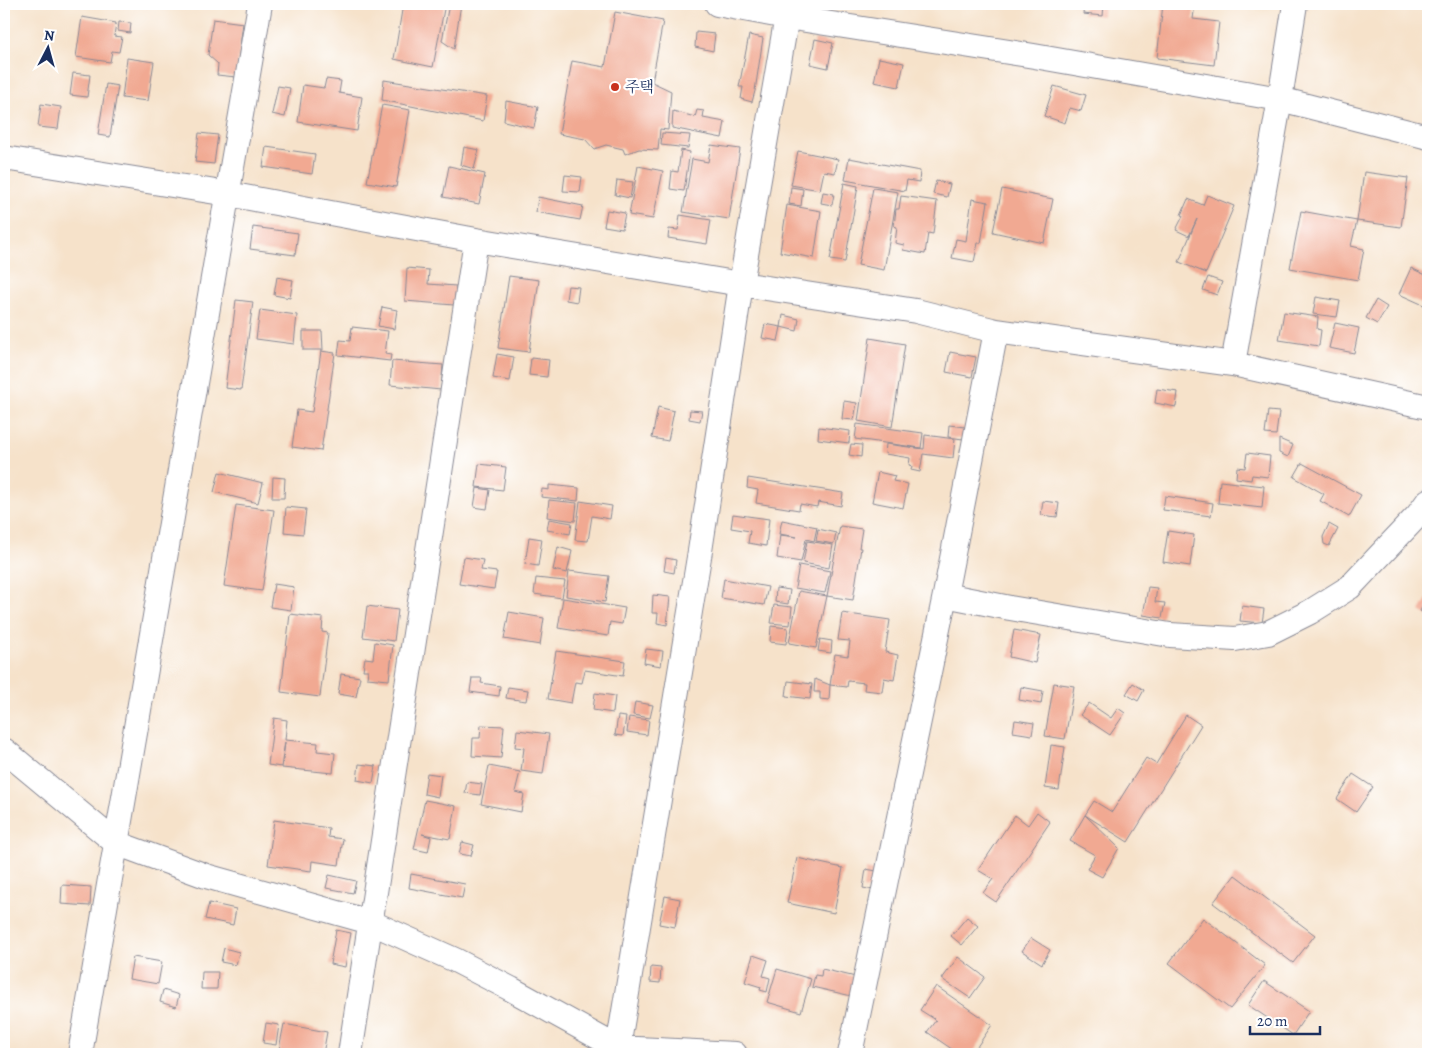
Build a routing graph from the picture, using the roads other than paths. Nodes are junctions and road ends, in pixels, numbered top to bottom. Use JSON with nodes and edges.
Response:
{"nodes":[{"id":1,"x":260,"y":4,"type":"edge"},
{"id":2,"x":717,"y":4,"type":"edge"},
{"id":3,"x":1296,"y":4,"type":"edge"},
{"id":4,"x":788,"y":10,"type":"edge"},
{"id":5,"x":1280,"y":99,"type":"junction"},
{"id":6,"x":1428,"y":137,"type":"edge"},
{"id":7,"x":4,"y":158,"type":"edge"},
{"id":8,"x":228,"y":194,"type":"junction"},
{"id":9,"x":476,"y":240,"type":"junction"},
{"id":10,"x":741,"y":284,"type":"junction"},
{"id":11,"x":996,"y":331,"type":"junction"},
{"id":12,"x":1234,"y":364,"type":"junction"},
{"id":13,"x":1428,"y":407,"type":"edge"},
{"id":14,"x":1428,"y":501,"type":"edge"},
{"id":15,"x":945,"y":595,"type":"junction"},
{"id":16,"x":4,"y":750,"type":"edge"},
{"id":17,"x":116,"y":843,"type":"junction"},
{"id":18,"x":370,"y":922,"type":"junction"},
{"id":19,"x":618,"y":1051,"type":"edge"},
{"id":20,"x":80,"y":1054,"type":"edge"},
{"id":21,"x":350,"y":1054,"type":"edge"},
{"id":22,"x":735,"y":1054,"type":"edge"},
{"id":23,"x":850,"y":1054,"type":"edge"}],
"edges":[{"from":1,"to":8,"type":"street"},
{"from":2,"to":4,"type":"street"},
{"from":3,"to":5,"type":"street"},
{"from":4,"to":5,"type":"street"},
{"from":4,"to":10,"type":"street"},
{"from":5,"to":6,"type":"street"},
{"from":5,"to":12,"type":"street"},
{"from":7,"to":8,"type":"street"},
{"from":8,"to":9,"type":"street"},
{"from":8,"to":17,"type":"street"},
{"from":9,"to":10,"type":"street"},
{"from":9,"to":18,"type":"street"},
{"from":10,"to":11,"type":"street"},
{"from":10,"to":19,"type":"street"},
{"from":11,"to":12,"type":"street"},
{"from":11,"to":15,"type":"street"},
{"from":12,"to":13,"type":"street"},
{"from":14,"to":15,"type":"street"},
{"from":15,"to":23,"type":"street"},
{"from":16,"to":17,"type":"street"},
{"from":17,"to":18,"type":"street"},
{"from":17,"to":20,"type":"street"},
{"from":18,"to":19,"type":"street"},
{"from":18,"to":21,"type":"street"},
{"from":19,"to":22,"type":"street"}]}
